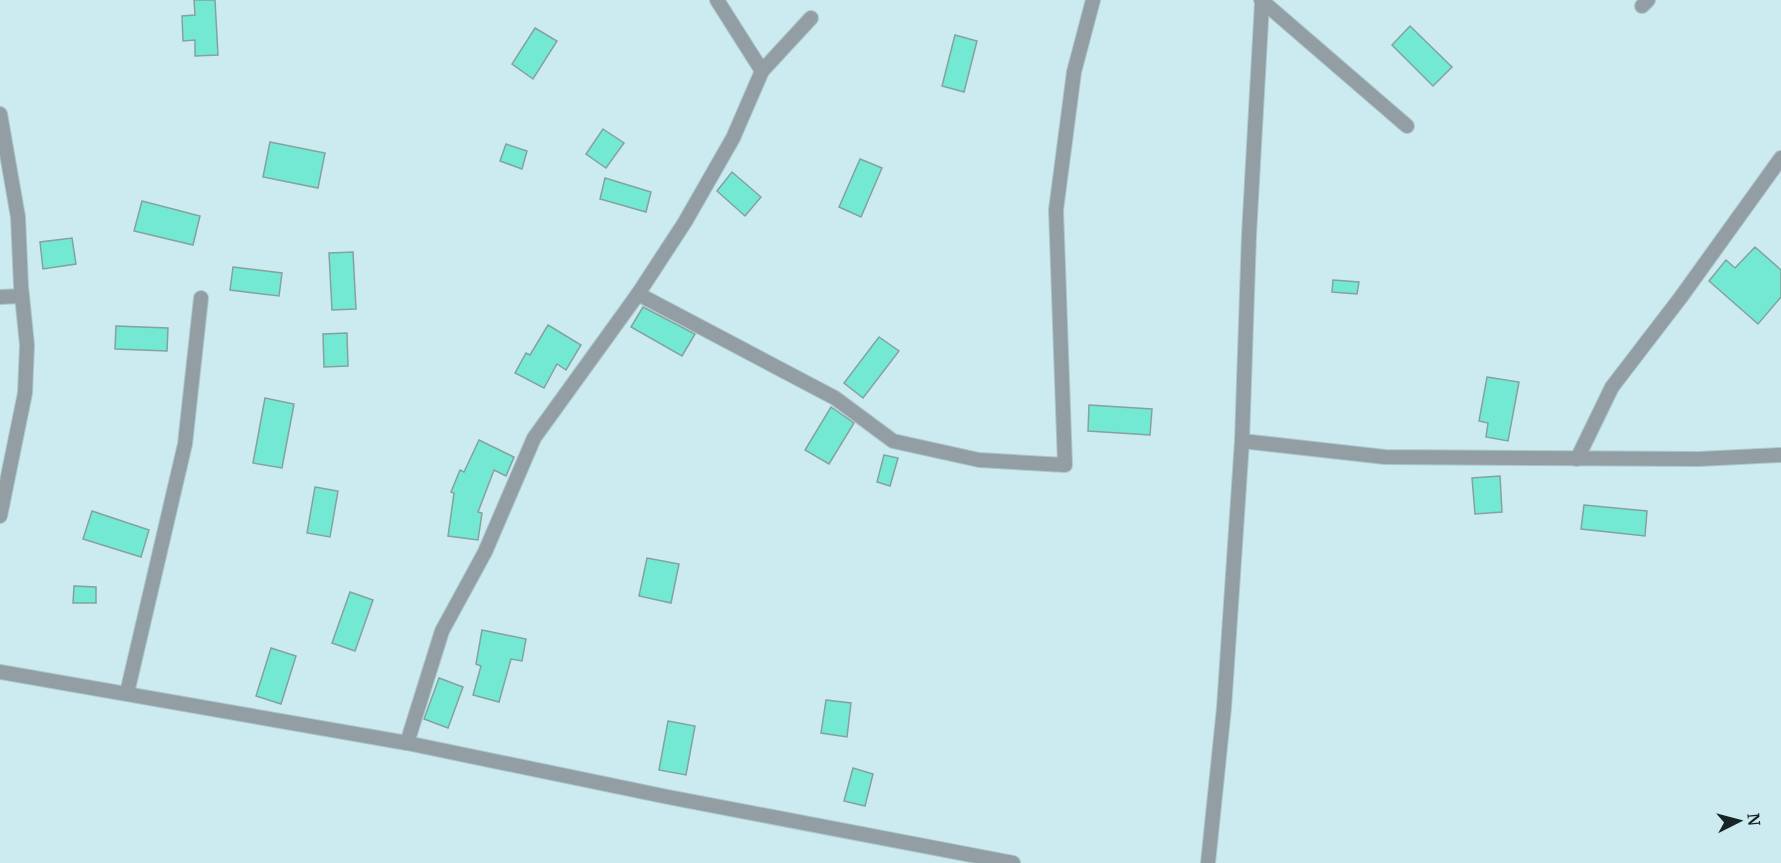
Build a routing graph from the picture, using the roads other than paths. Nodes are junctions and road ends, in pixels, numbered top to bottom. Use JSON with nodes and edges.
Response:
{"nodes":[{"id":1,"x":717,"y":0,"type":"edge"},
{"id":2,"x":1093,"y":0,"type":"edge"},
{"id":3,"x":1261,"y":1,"type":"edge"},
{"id":4,"x":811,"y":18,"type":"dead end"},
{"id":5,"x":762,"y":71,"type":"junction"},
{"id":6,"x":0,"y":114,"type":"edge"},
{"id":7,"x":1407,"y":126,"type":"dead end"},
{"id":8,"x":1781,"y":158,"type":"edge"},
{"id":9,"x":638,"y":294,"type":"junction"},
{"id":10,"x":22,"y":296,"type":"junction"},
{"id":11,"x":0,"y":297,"type":"edge"},
{"id":12,"x":201,"y":298,"type":"dead end"},
{"id":13,"x":1242,"y":441,"type":"junction"},
{"id":14,"x":1781,"y":455,"type":"edge"},
{"id":15,"x":1578,"y":459,"type":"junction"},
{"id":16,"x":0,"y":516,"type":"edge"},
{"id":17,"x":0,"y":672,"type":"edge"},
{"id":18,"x":127,"y":693,"type":"junction"},
{"id":19,"x":407,"y":743,"type":"junction"},
{"id":20,"x":1013,"y":863,"type":"edge"},
{"id":21,"x":1208,"y":863,"type":"edge"}],
"edges":[{"from":1,"to":5,"type":"street"},
{"from":2,"to":9,"type":"street"},
{"from":3,"to":7,"type":"street"},
{"from":3,"to":13,"type":"street"},
{"from":4,"to":5,"type":"street"},
{"from":5,"to":9,"type":"street"},
{"from":6,"to":10,"type":"street"},
{"from":8,"to":15,"type":"street"},
{"from":9,"to":19,"type":"street"},
{"from":10,"to":11,"type":"street"},
{"from":10,"to":16,"type":"street"},
{"from":12,"to":18,"type":"street"},
{"from":13,"to":15,"type":"street"},
{"from":13,"to":21,"type":"street"},
{"from":14,"to":15,"type":"street"},
{"from":17,"to":18,"type":"street"},
{"from":18,"to":19,"type":"street"},
{"from":19,"to":20,"type":"street"}]}
